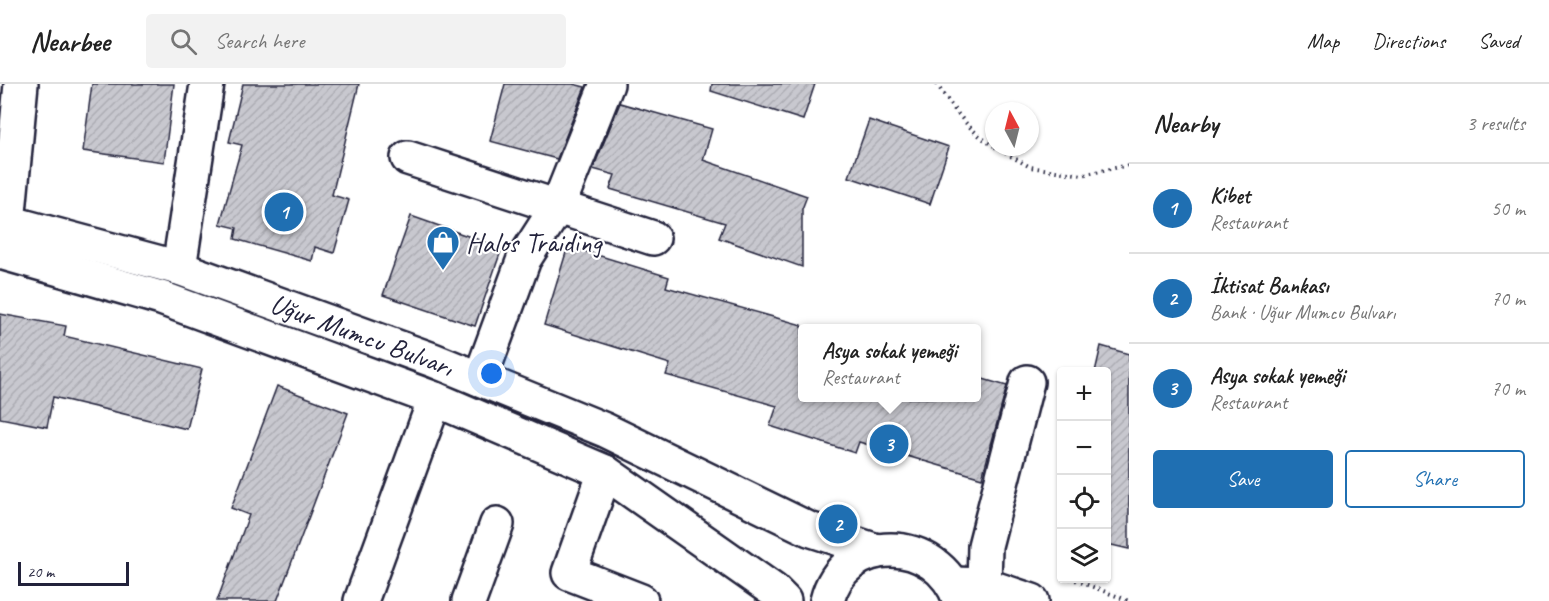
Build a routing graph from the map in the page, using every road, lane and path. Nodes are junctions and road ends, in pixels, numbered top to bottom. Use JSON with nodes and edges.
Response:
{"nodes":[{"id":1,"x":21,"y":84,"type":"edge"},
{"id":2,"x":207,"y":84,"type":"edge"},
{"id":3,"x":607,"y":84,"type":"edge"},
{"id":4,"x":937,"y":84,"type":"edge"},
{"id":5,"x":985,"y":142,"type":"edge"},
{"id":6,"x":1011,"y":156,"type":"edge"},
{"id":7,"x":408,"y":158,"type":"dead end"},
{"id":8,"x":1129,"y":165,"type":"edge"},
{"id":9,"x":558,"y":206,"type":"junction"},
{"id":10,"x":3,"y":232,"type":"edge"},
{"id":11,"x":653,"y":238,"type":"dead end"},
{"id":12,"x":179,"y":268,"type":"junction"},
{"id":13,"x":480,"y":379,"type":"junction"},
{"id":14,"x":1027,"y":382,"type":"dead end"},
{"id":15,"x":435,"y":399,"type":"junction"},
{"id":16,"x":605,"y":472,"type":"junction"},
{"id":17,"x":497,"y":524,"type":"dead end"},
{"id":18,"x":878,"y":551,"type":"junction"},
{"id":19,"x":1081,"y":583,"type":"edge"},
{"id":20,"x":966,"y":590,"type":"edge"},
{"id":21,"x":361,"y":601,"type":"edge"},
{"id":22,"x":469,"y":601,"type":"edge"},
{"id":23,"x":641,"y":601,"type":"edge"},
{"id":24,"x":784,"y":601,"type":"edge"},
{"id":25,"x":827,"y":601,"type":"edge"},
{"id":26,"x":1032,"y":601,"type":"edge"},
{"id":27,"x":1129,"y":601,"type":"edge"}],
"edges":[{"from":1,"to":10,"type":"main road"},
{"from":2,"to":12,"type":"main road"},
{"from":3,"to":9,"type":"main road"},
{"from":4,"to":5,"type":"path"},
{"from":6,"to":8,"type":"path"},
{"from":7,"to":9,"type":"main road"},
{"from":9,"to":11,"type":"main road"},
{"from":9,"to":13,"type":"main road"},
{"from":10,"to":12,"type":"main road","name":"Uğur Mumcu Bulvarı"},
{"from":10,"to":15,"type":"main road","name":"Uğur Mumcu Bulvarı"},
{"from":12,"to":13,"type":"main road","name":"Uğur Mumcu Bulvarı"},
{"from":13,"to":18,"type":"main road","name":"Uğur Mumcu Bulvarı"},
{"from":14,"to":20,"type":"main road"},
{"from":15,"to":16,"type":"main road","name":"Uğur Mumcu Bulvarı"},
{"from":15,"to":21,"type":"main road"},
{"from":16,"to":23,"type":"main road"},
{"from":16,"to":24,"type":"main road","name":"Uğur Mumcu Bulvarı"},
{"from":17,"to":22,"type":"main road"},
{"from":18,"to":20,"type":"main road"},
{"from":18,"to":25,"type":"main road"},
{"from":19,"to":27,"type":"path"},
{"from":20,"to":26,"type":"main road"}]}
